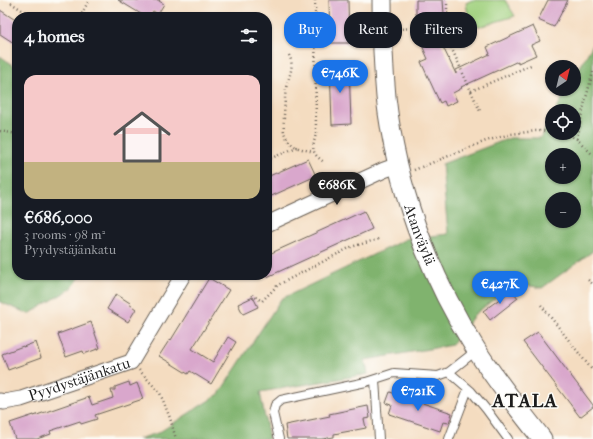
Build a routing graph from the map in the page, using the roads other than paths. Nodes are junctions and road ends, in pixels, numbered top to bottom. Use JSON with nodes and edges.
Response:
{"nodes":[{"id":1,"x":382,"y":0,"type":"edge"},
{"id":2,"x":404,"y":165,"type":"junction"},
{"id":3,"x":272,"y":222,"type":"edge"},
{"id":4,"x":180,"y":280,"type":"edge"},
{"id":5,"x":477,"y":350,"type":"junction"},
{"id":6,"x":449,"y":372,"type":"junction"},
{"id":7,"x":375,"y":380,"type":"junction"},
{"id":8,"x":468,"y":389,"type":"junction"},
{"id":9,"x":0,"y":401,"type":"edge"},
{"id":10,"x":280,"y":439,"type":"edge"},
{"id":11,"x":379,"y":439,"type":"edge"},
{"id":12,"x":449,"y":439,"type":"edge"},
{"id":13,"x":508,"y":439,"type":"edge"},
{"id":14,"x":542,"y":439,"type":"edge"}],
"edges":[{"from":1,"to":2,"type":"street","name":"Atanväylä"},
{"from":2,"to":3,"type":"street"},
{"from":2,"to":5,"type":"street","name":"Atanväylä"},
{"from":4,"to":9,"type":"street","name":"Pyydystäjänkatu"},
{"from":5,"to":6,"type":"lane"},
{"from":5,"to":14,"type":"street","name":"Atanväylä"},
{"from":6,"to":7,"type":"lane"},
{"from":6,"to":8,"type":"lane"},
{"from":7,"to":10,"type":"lane"},
{"from":7,"to":11,"type":"lane"},
{"from":8,"to":12,"type":"lane"},
{"from":8,"to":13,"type":"lane"}]}
